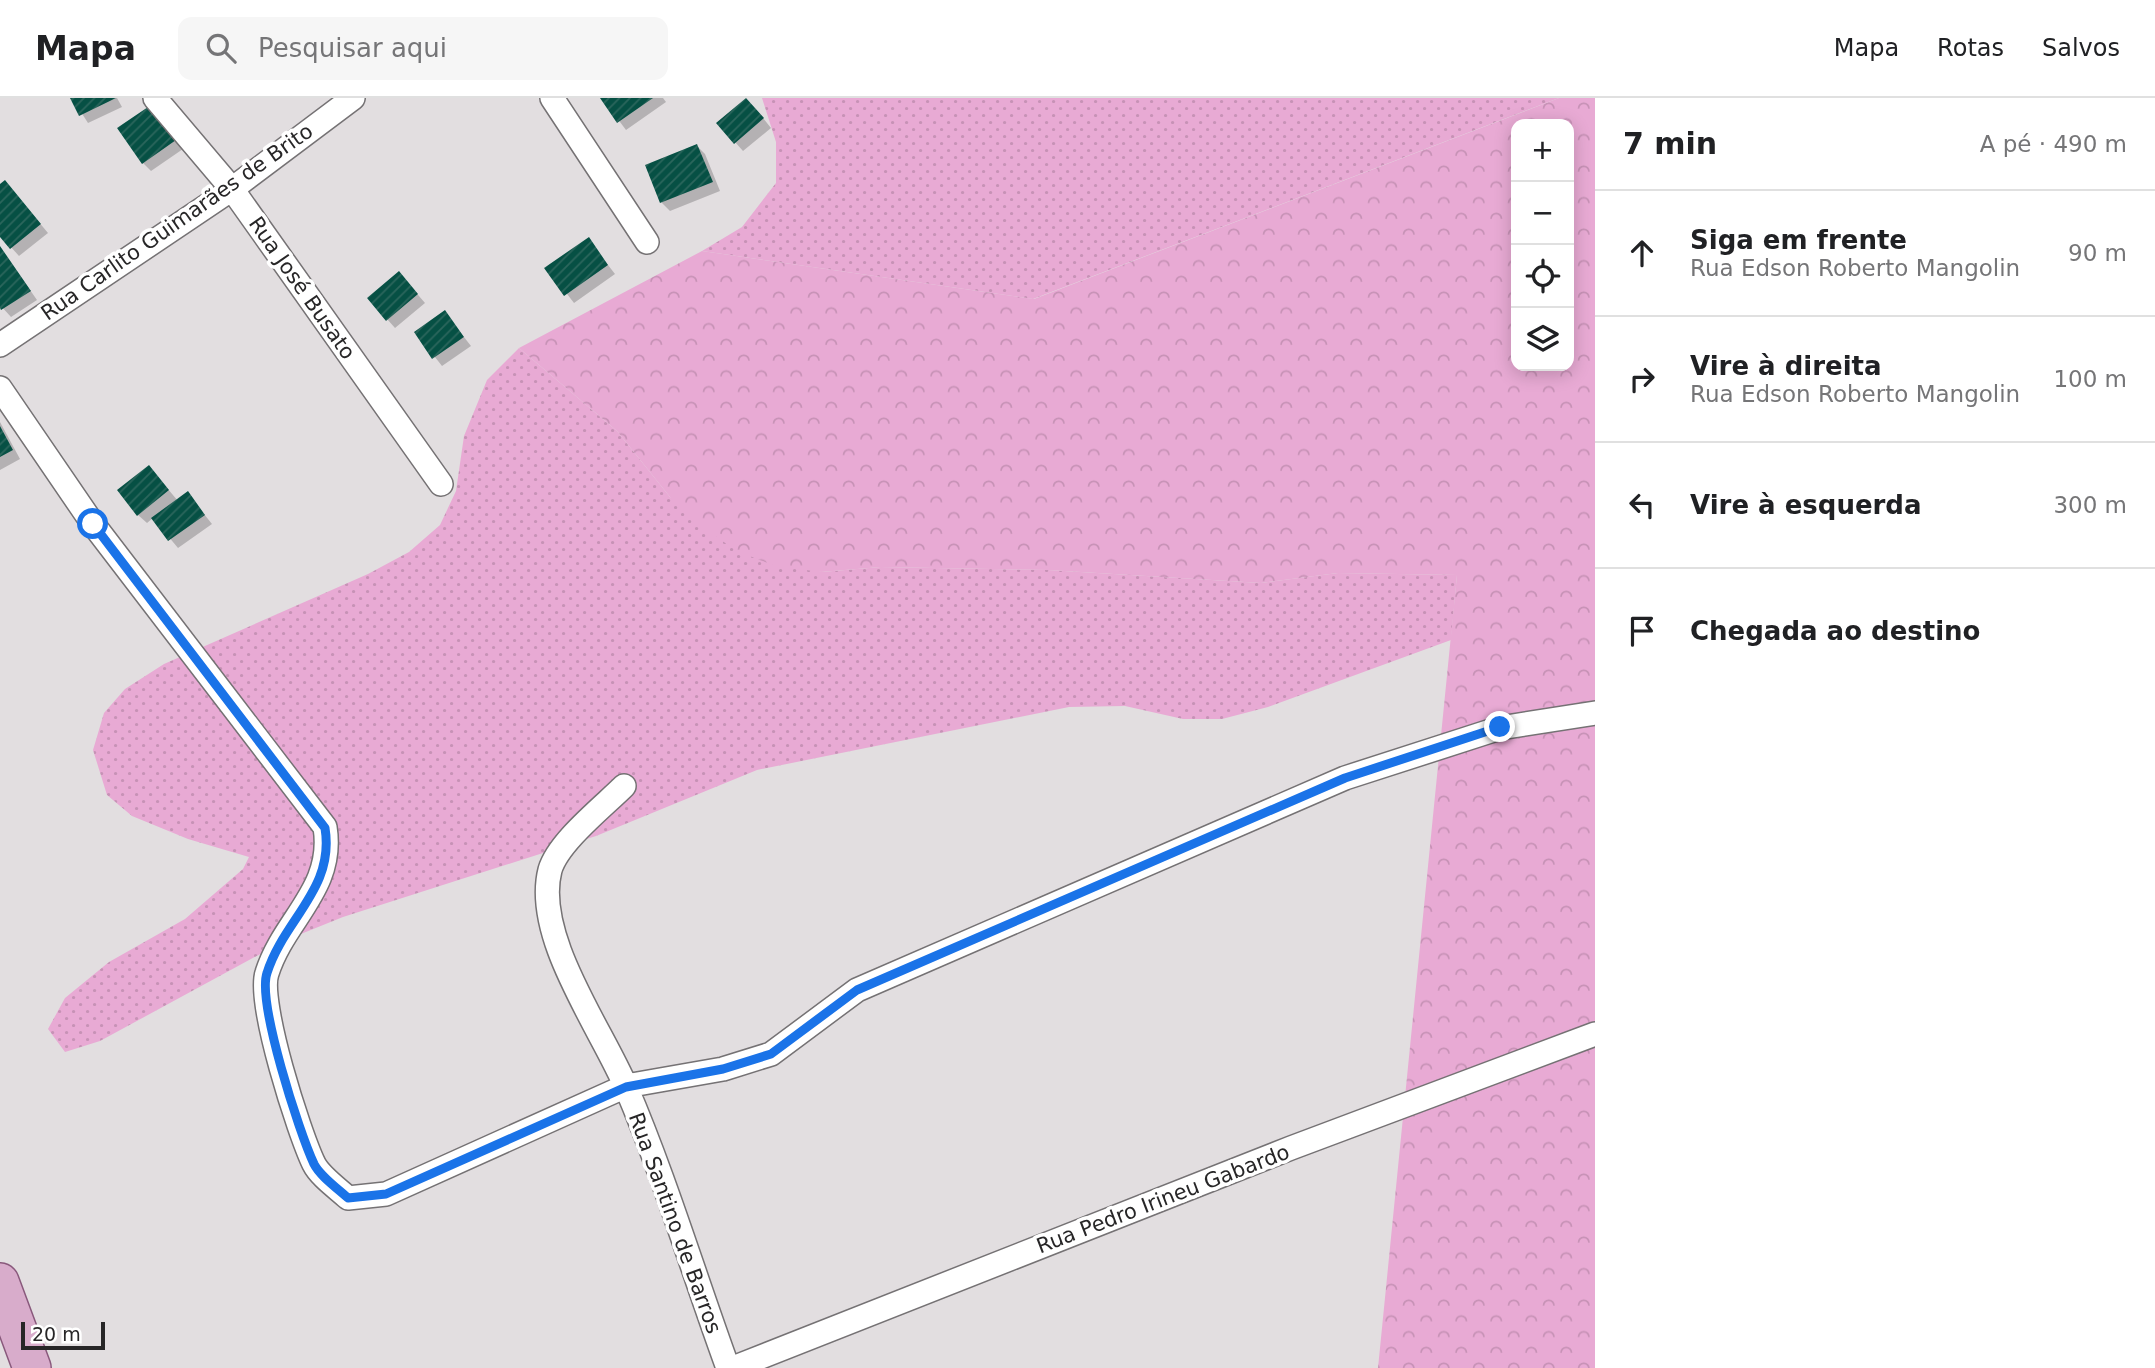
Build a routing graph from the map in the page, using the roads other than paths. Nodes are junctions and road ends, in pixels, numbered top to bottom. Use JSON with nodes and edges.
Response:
{"nodes":[{"id":1,"x":155,"y":98,"type":"edge"},
{"id":2,"x":353,"y":98,"type":"edge"},
{"id":3,"x":552,"y":98,"type":"edge"},
{"id":4,"x":232,"y":189,"type":"junction"},
{"id":5,"x":647,"y":242,"type":"dead end"},
{"id":6,"x":0,"y":345,"type":"edge"},
{"id":7,"x":0,"y":388,"type":"edge"},
{"id":8,"x":441,"y":484,"type":"dead end"},
{"id":9,"x":1595,"y":713,"type":"edge"},
{"id":10,"x":624,"y":786,"type":"dead end"},
{"id":11,"x":1595,"y":1034,"type":"edge"},
{"id":12,"x":626,"y":1087,"type":"junction"},
{"id":13,"x":0,"y":1282,"type":"edge"},
{"id":14,"x":32,"y":1368,"type":"edge"},
{"id":15,"x":730,"y":1368,"type":"edge"}],
"edges":[{"from":1,"to":4,"type":"street","name":"Rua José Busato"},
{"from":2,"to":4,"type":"street","name":"Rua Carlito Guimarães de Brito"},
{"from":3,"to":5,"type":"street"},
{"from":4,"to":6,"type":"street","name":"Rua Carlito Guimarães de Brito"},
{"from":4,"to":8,"type":"street","name":"Rua José Busato"},
{"from":7,"to":12,"type":"street"},
{"from":9,"to":12,"type":"street"},
{"from":10,"to":12,"type":"street","name":"Rua Santino de Barros"},
{"from":11,"to":15,"type":"street","name":"Rua Pedro Irineu Gabardo"},
{"from":12,"to":15,"type":"street","name":"Rua Santino de Barros"},
{"from":13,"to":14,"type":"main road"}]}
